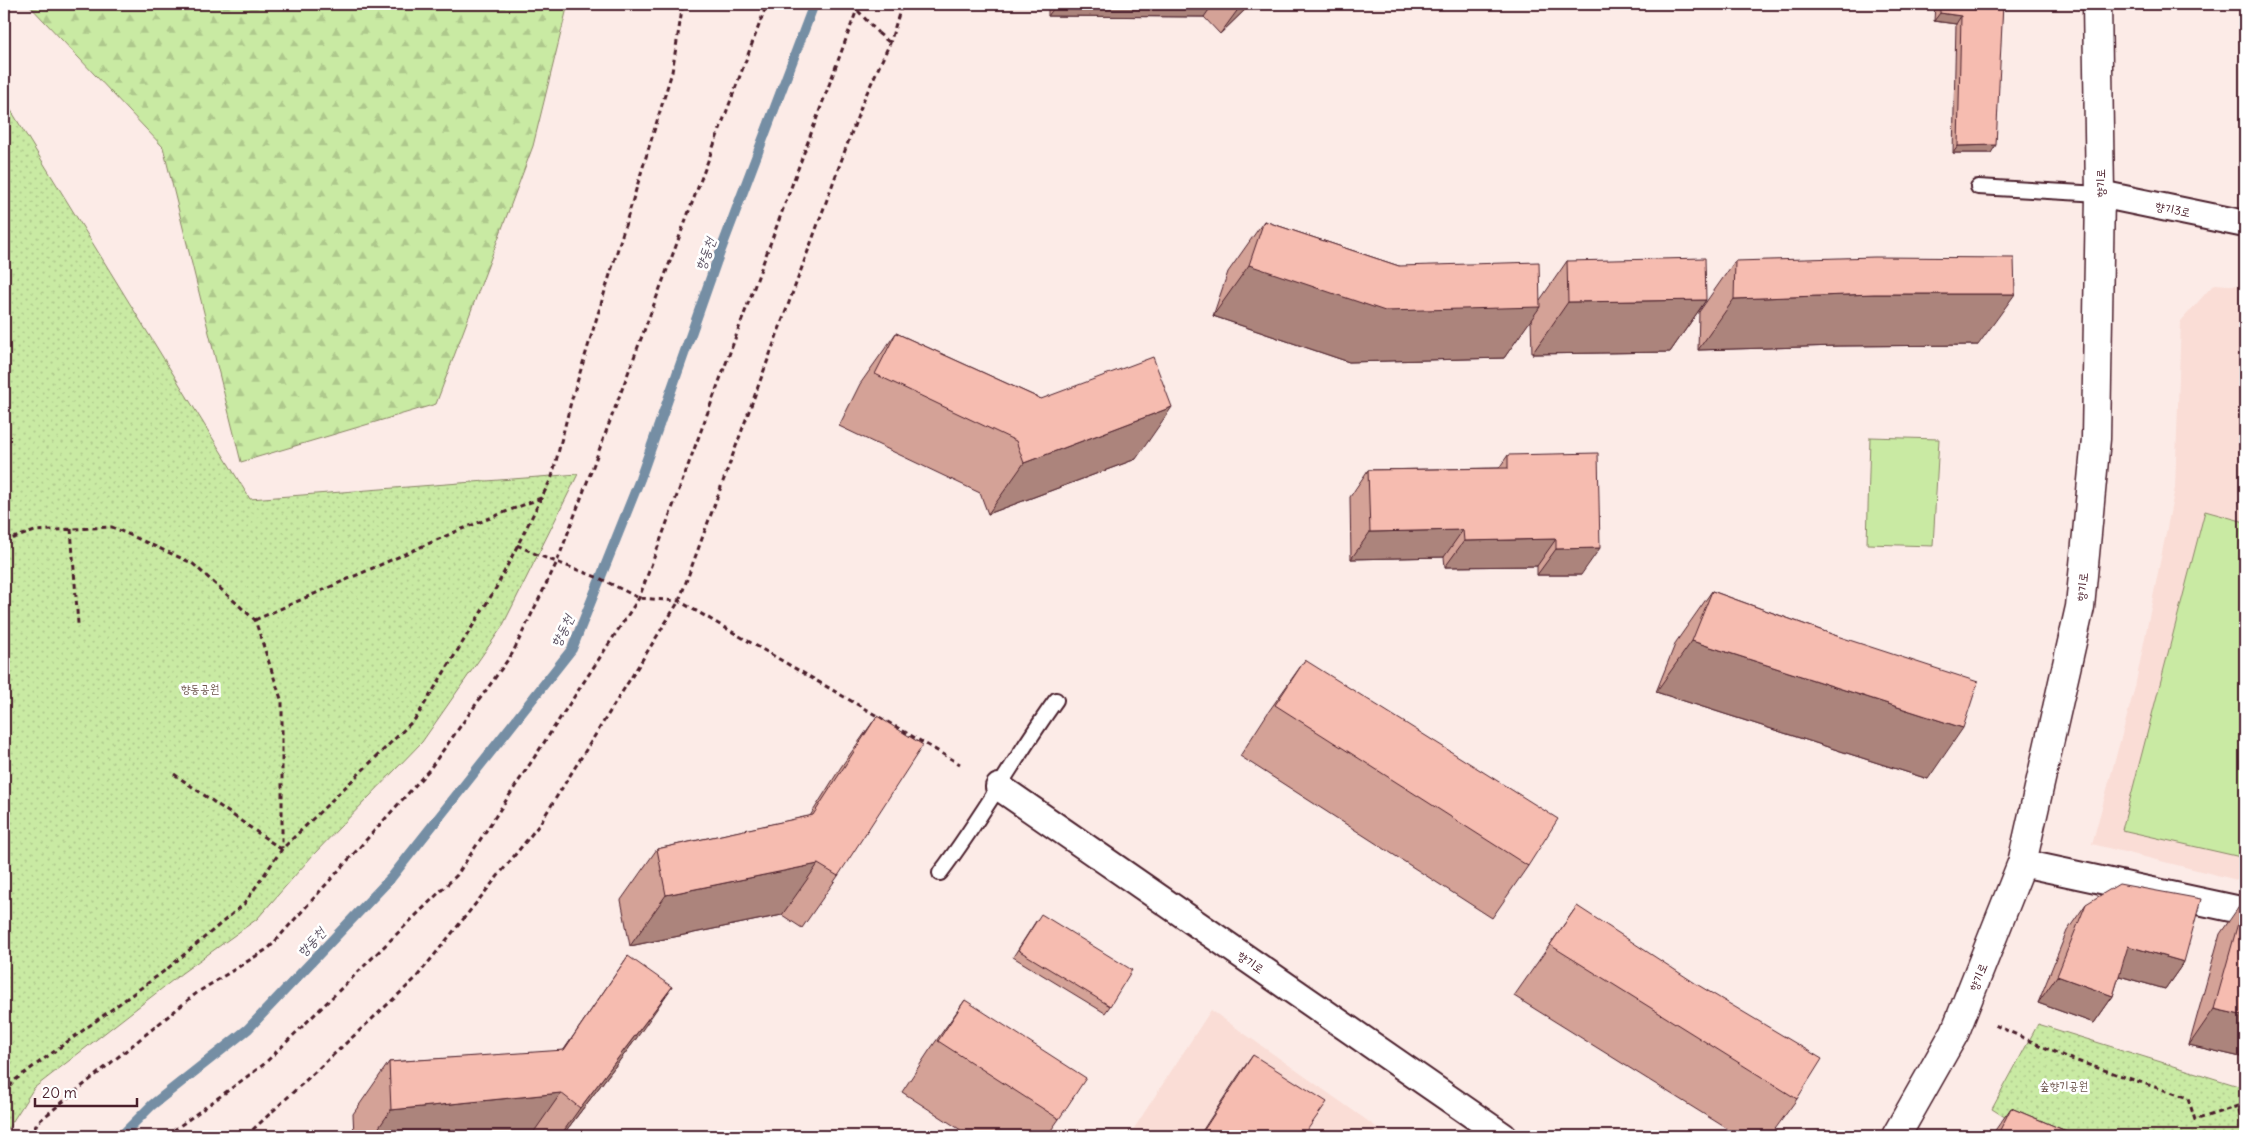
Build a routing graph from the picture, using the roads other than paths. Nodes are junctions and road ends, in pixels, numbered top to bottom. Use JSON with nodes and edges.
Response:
{"nodes":[{"id":1,"x":2097,"y":4,"type":"edge"},
{"id":2,"x":1978,"y":187,"type":"dead end"},
{"id":3,"x":2100,"y":194,"type":"junction"},
{"id":4,"x":2245,"y":224,"type":"edge"},
{"id":5,"x":1056,"y":700,"type":"dead end"},
{"id":6,"x":999,"y":787,"type":"junction"},
{"id":7,"x":2022,"y":863,"type":"junction"},
{"id":8,"x":940,"y":873,"type":"dead end"},
{"id":9,"x":2245,"y":911,"type":"edge"},
{"id":10,"x":1503,"y":1136,"type":"edge"},
{"id":11,"x":1896,"y":1136,"type":"edge"}],
"edges":[{"from":1,"to":3,"type":"main road","name":"향기로"},
{"from":2,"to":3,"type":"lane"},
{"from":3,"to":4,"type":"street","name":"향기3로"},
{"from":3,"to":7,"type":"main road","name":"향기로"},
{"from":5,"to":6,"type":"lane"},
{"from":6,"to":8,"type":"lane"},
{"from":6,"to":10,"type":"street","name":"향기로"},
{"from":7,"to":9,"type":"street"},
{"from":7,"to":11,"type":"main road","name":"향기로"}]}
